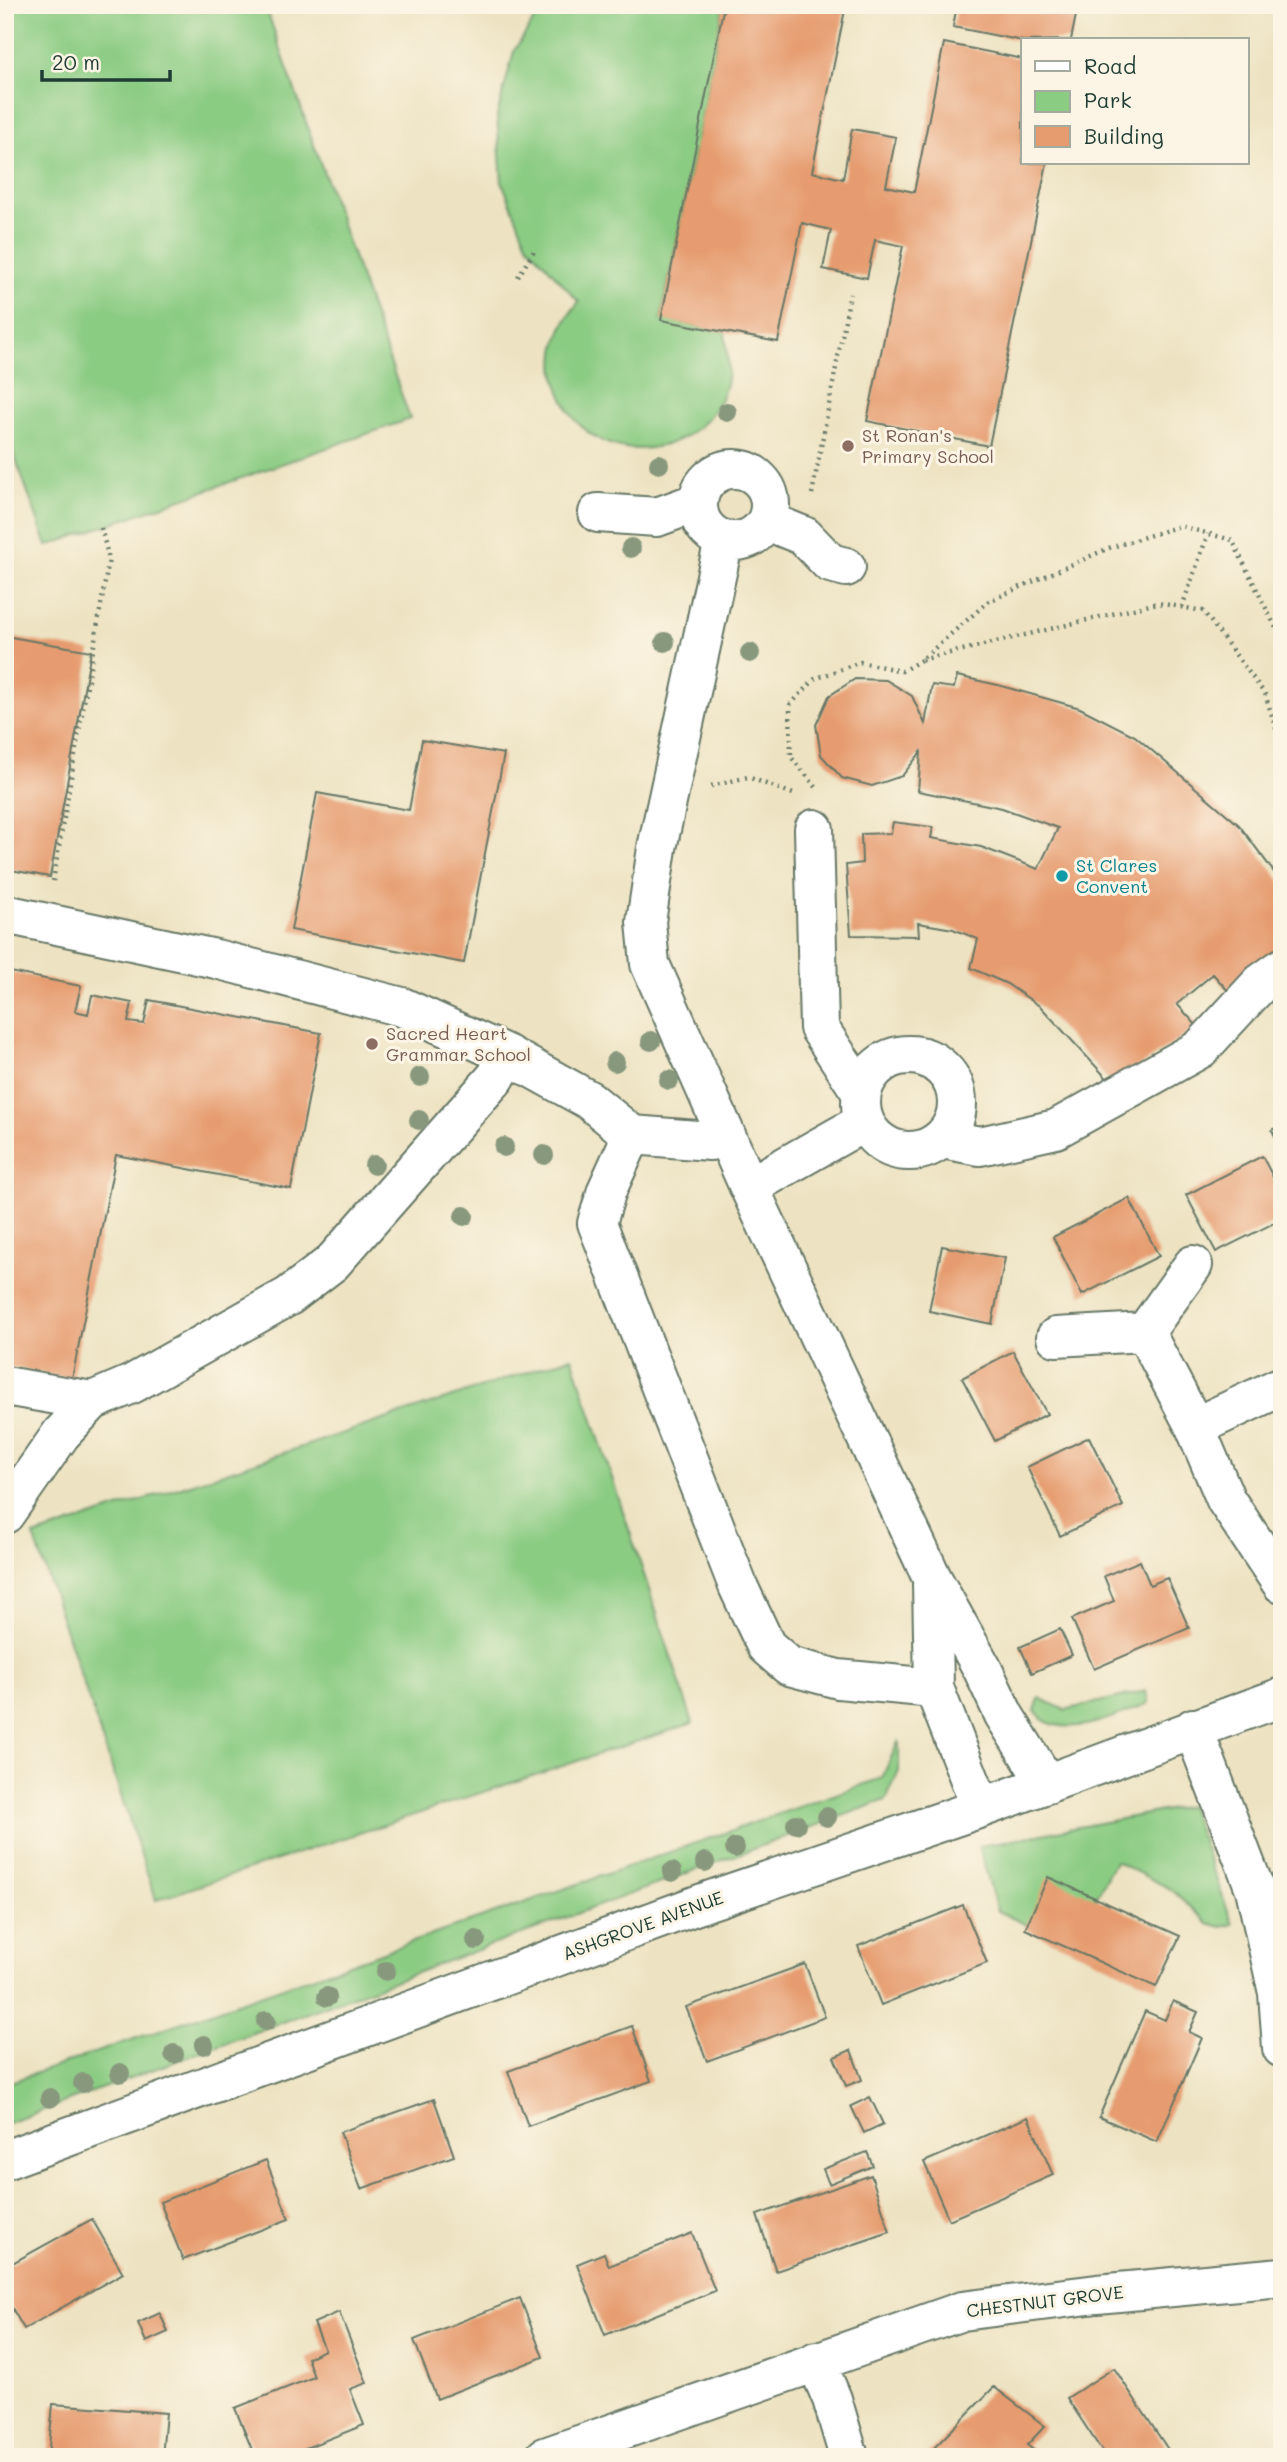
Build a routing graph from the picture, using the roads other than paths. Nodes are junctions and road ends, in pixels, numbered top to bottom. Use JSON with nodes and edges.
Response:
{"nodes":[{"id":1,"x":698,"y":502,"type":"junction"},
{"id":2,"x":598,"y":513,"type":"dead end"},
{"id":3,"x":767,"y":521,"type":"junction"},
{"id":4,"x":724,"y":540,"type":"junction"},
{"id":5,"x":846,"y":566,"type":"dead end"},
{"id":6,"x":814,"y":829,"type":"road end"},
{"id":7,"x":5,"y":914,"type":"edge"},
{"id":8,"x":1282,"y":968,"type":"edge"},
{"id":9,"x":508,"y":1055,"type":"junction"},
{"id":10,"x":863,"y":1107,"type":"junction"},
{"id":11,"x":632,"y":1135,"type":"junction"},
{"id":12,"x":726,"y":1135,"type":"junction"},
{"id":13,"x":942,"y":1139,"type":"junction"},
{"id":14,"x":749,"y":1187,"type":"junction"},
{"id":15,"x":1193,"y":1265,"type":"dead end"},
{"id":16,"x":1145,"y":1332,"type":"junction"},
{"id":17,"x":1056,"y":1338,"type":"dead end"},
{"id":18,"x":1282,"y":1386,"type":"edge"},
{"id":19,"x":5,"y":1387,"type":"edge"},
{"id":20,"x":92,"y":1401,"type":"junction"},
{"id":21,"x":1195,"y":1427,"type":"junction"},
{"id":22,"x":5,"y":1514,"type":"edge"},
{"id":23,"x":932,"y":1578,"type":"junction"},
{"id":24,"x":1282,"y":1584,"type":"edge"},
{"id":25,"x":934,"y":1688,"type":"junction"},
{"id":26,"x":1282,"y":1697,"type":"edge"},
{"id":27,"x":1193,"y":1728,"type":"junction"},
{"id":28,"x":1047,"y":1784,"type":"junction"},
{"id":29,"x":981,"y":1808,"type":"junction"},
{"id":30,"x":1282,"y":2048,"type":"edge"},
{"id":31,"x":5,"y":2160,"type":"edge"},
{"id":32,"x":1282,"y":2277,"type":"edge"},
{"id":33,"x":816,"y":2361,"type":"junction"},
{"id":34,"x":545,"y":2457,"type":"edge"},
{"id":35,"x":849,"y":2457,"type":"edge"}],
"edges":[{"from":1,"to":2,"type":"street"},
{"from":1,"to":3,"type":"street"},
{"from":1,"to":4,"type":"street"},
{"from":3,"to":4,"type":"street"},
{"from":3,"to":5,"type":"street"},
{"from":4,"to":12,"type":"street"},
{"from":6,"to":10,"type":"street"},
{"from":7,"to":9,"type":"street"},
{"from":8,"to":13,"type":"street"},
{"from":9,"to":11,"type":"street"},
{"from":9,"to":20,"type":"street"},
{"from":10,"to":13,"type":"street"},
{"from":10,"to":13,"type":"street"},
{"from":10,"to":14,"type":"street"},
{"from":11,"to":12,"type":"street"},
{"from":11,"to":25,"type":"street"},
{"from":12,"to":14,"type":"street"},
{"from":14,"to":23,"type":"street"},
{"from":15,"to":16,"type":"street"},
{"from":16,"to":17,"type":"street"},
{"from":16,"to":21,"type":"street"},
{"from":18,"to":21,"type":"street"},
{"from":19,"to":20,"type":"street"},
{"from":20,"to":22,"type":"street"},
{"from":21,"to":24,"type":"street"},
{"from":23,"to":25,"type":"street"},
{"from":23,"to":28,"type":"street"},
{"from":25,"to":29,"type":"street"},
{"from":26,"to":27,"type":"street","name":"ASHGROVE AVENUE"},
{"from":27,"to":28,"type":"street","name":"ASHGROVE AVENUE"},
{"from":27,"to":30,"type":"street"},
{"from":28,"to":29,"type":"street","name":"ASHGROVE AVENUE"},
{"from":29,"to":31,"type":"street","name":"ASHGROVE AVENUE"},
{"from":32,"to":33,"type":"street","name":"CHESTNUT GROVE"},
{"from":33,"to":34,"type":"street","name":"CHESTNUT GROVE"},
{"from":33,"to":35,"type":"street"}]}
